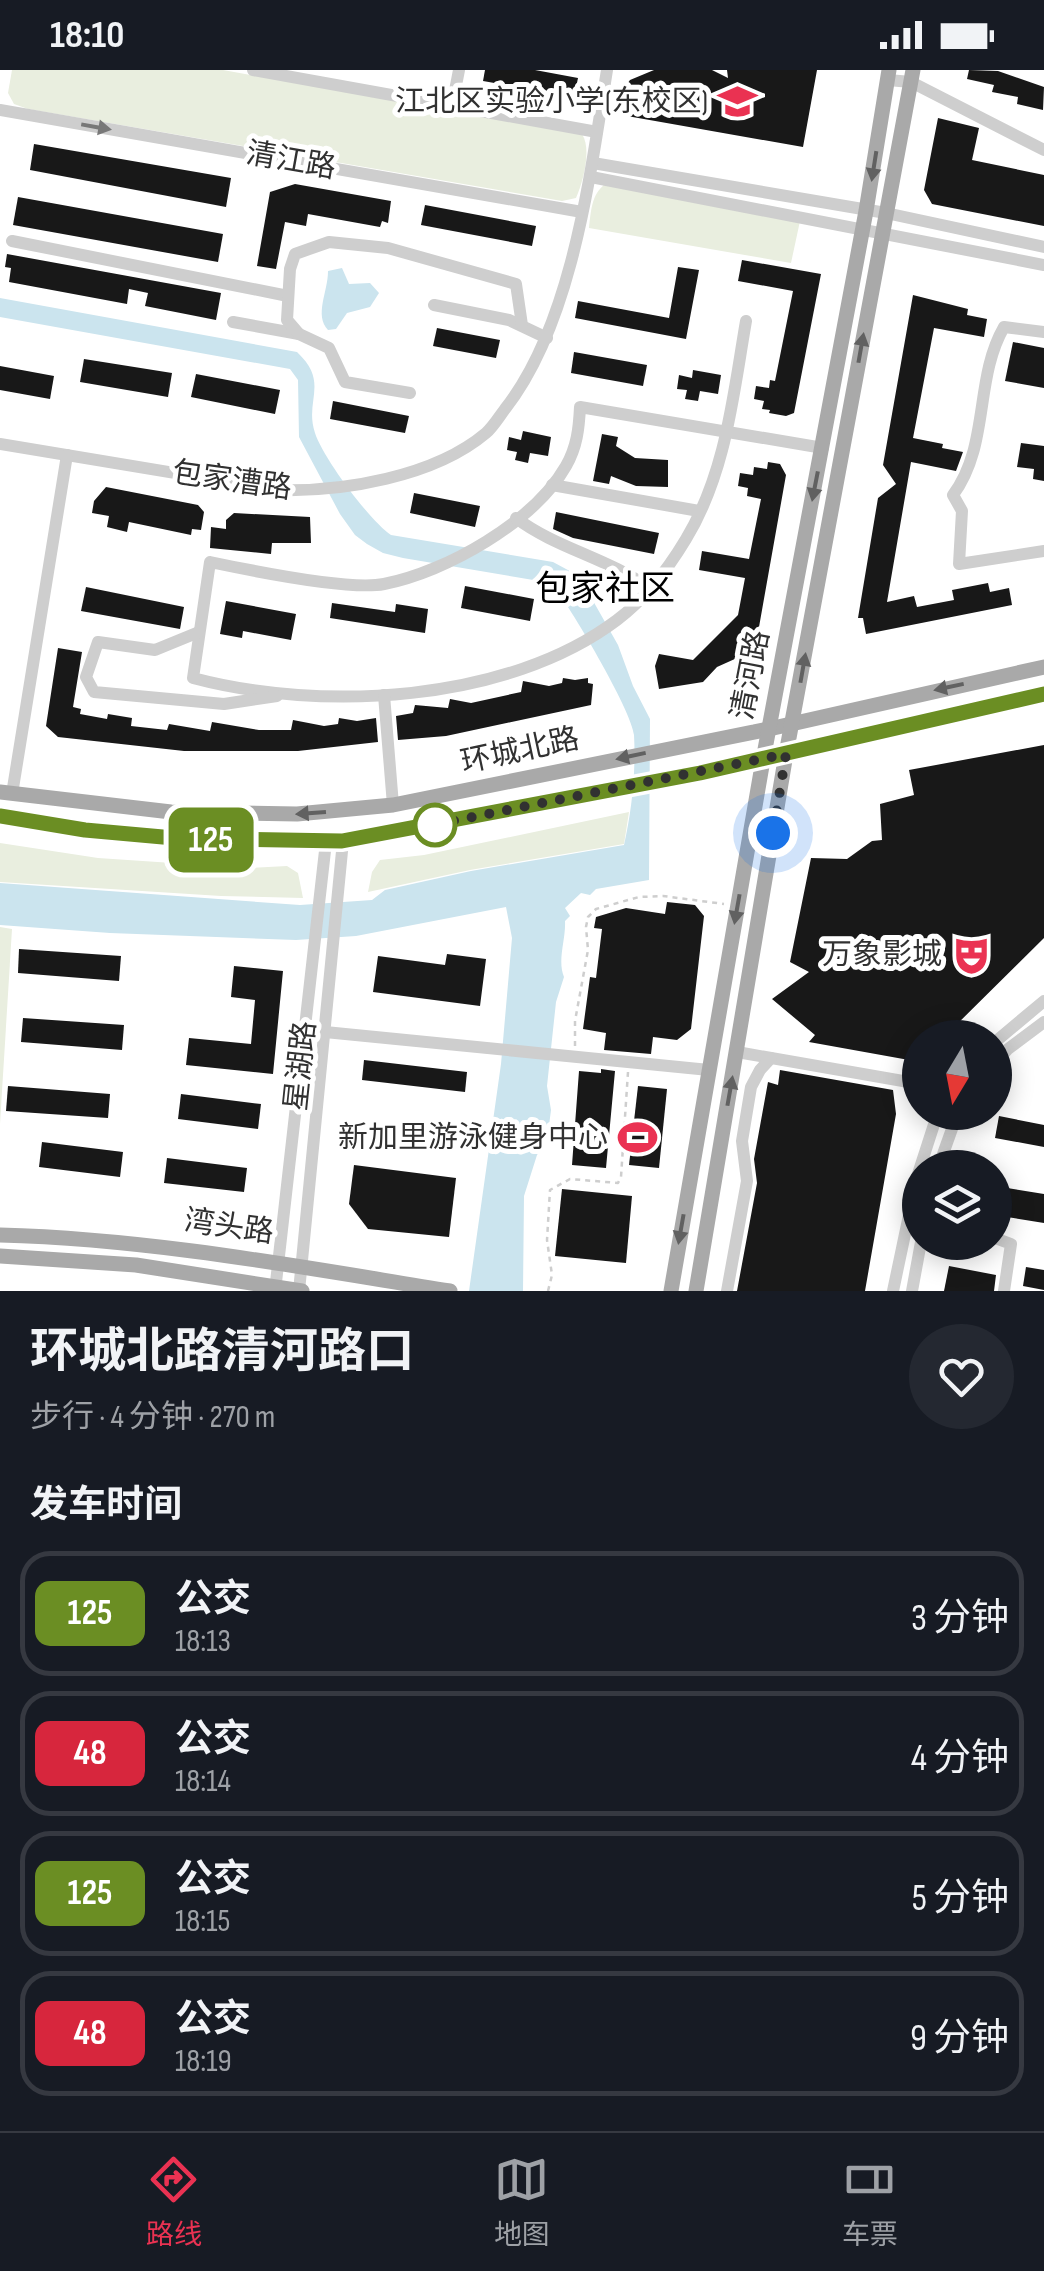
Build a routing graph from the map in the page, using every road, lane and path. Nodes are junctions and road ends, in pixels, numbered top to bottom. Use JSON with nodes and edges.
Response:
{"nodes":[{"id":1,"x":253,"y":70,"type":"edge"},
{"id":2,"x":459,"y":70,"type":"edge"},
{"id":3,"x":608,"y":70,"type":"edge"},
{"id":4,"x":889,"y":75,"type":"edge"},
{"id":5,"x":912,"y":76,"type":"edge"},
{"id":6,"x":452,"y":106,"type":"junction"},
{"id":7,"x":0,"y":110,"type":"edge"},
{"id":8,"x":597,"y":132,"type":"junction"},
{"id":9,"x":1044,"y":150,"type":"edge"},
{"id":10,"x":592,"y":170,"type":"junction"},
{"id":11,"x":866,"y":211,"type":"junction"},
{"id":12,"x":582,"y":212,"type":"junction"},
{"id":13,"x":886,"y":213,"type":"junction"},
{"id":14,"x":863,"y":230,"type":"junction"},
{"id":15,"x":882,"y":233,"type":"junction"},
{"id":16,"x":12,"y":241,"type":"dead end"},
{"id":17,"x":1044,"y":247,"type":"edge"},
{"id":18,"x":1044,"y":265,"type":"edge"},
{"id":19,"x":288,"y":296,"type":"junction"},
{"id":20,"x":434,"y":305,"type":"dead end"},
{"id":21,"x":746,"y":321,"type":"dead end"},
{"id":22,"x":232,"y":322,"type":"dead end"},
{"id":23,"x":522,"y":325,"type":"junction"},
{"id":24,"x":1044,"y":332,"type":"edge"},
{"id":25,"x":300,"y":334,"type":"junction"},
{"id":26,"x":547,"y":338,"type":"junction"},
{"id":27,"x":410,"y":393,"type":"dead end"},
{"id":28,"x":727,"y":432,"type":"junction"},
{"id":29,"x":0,"y":444,"type":"edge"},
{"id":30,"x":822,"y":448,"type":"junction"},
{"id":31,"x":67,"y":456,"type":"junction"},
{"id":32,"x":552,"y":485,"type":"junction"},
{"id":33,"x":699,"y":512,"type":"junction"},
{"id":34,"x":516,"y":518,"type":"junction"},
{"id":35,"x":1044,"y":551,"type":"edge"},
{"id":36,"x":650,"y":589,"type":"junction"},
{"id":37,"x":199,"y":632,"type":"junction"},
{"id":38,"x":1044,"y":667,"type":"edge"},
{"id":39,"x":290,"y":694,"type":"junction"},
{"id":40,"x":1044,"y":694,"type":"edge"},
{"id":41,"x":384,"y":695,"type":"junction"},
{"id":42,"x":792,"y":724,"type":"junction"},
{"id":43,"x":769,"y":729,"type":"junction"},
{"id":44,"x":786,"y":754,"type":"junction"},
{"id":45,"x":763,"y":760,"type":"junction"},
{"id":46,"x":6,"y":793,"type":"edge"},
{"id":47,"x":393,"y":805,"type":"junction"},
{"id":48,"x":0,"y":816,"type":"edge"},
{"id":49,"x":334,"y":842,"type":"junction"},
{"id":50,"x":725,"y":904,"type":"dead end"},
{"id":51,"x":1044,"y":1002,"type":"edge"},
{"id":52,"x":1044,"y":1022,"type":"edge"},
{"id":53,"x":1012,"y":1028,"type":"edge"},
{"id":54,"x":325,"y":1032,"type":"junction"},
{"id":55,"x":1012,"y":1045,"type":"edge"},
{"id":56,"x":575,"y":1046,"type":"dead end"},
{"id":57,"x":737,"y":1052,"type":"junction"},
{"id":58,"x":856,"y":1056,"type":"dead end"},
{"id":59,"x":771,"y":1058,"type":"junction"},
{"id":60,"x":709,"y":1070,"type":"junction"},
{"id":61,"x":628,"y":1071,"type":"dead end"},
{"id":62,"x":848,"y":1072,"type":"junction"},
{"id":63,"x":902,"y":1081,"type":"edge"},
{"id":64,"x":932,"y":1130,"type":"edge"},
{"id":65,"x":0,"y":1235,"type":"edge"},
{"id":66,"x":0,"y":1256,"type":"edge"},
{"id":67,"x":918,"y":1260,"type":"edge"},
{"id":68,"x":1009,"y":1260,"type":"edge"},
{"id":69,"x":279,"y":1262,"type":"junction"},
{"id":70,"x":303,"y":1266,"type":"junction"},
{"id":71,"x":275,"y":1289,"type":"edge"},
{"id":72,"x":300,"y":1291,"type":"edge"},
{"id":73,"x":450,"y":1291,"type":"edge"},
{"id":74,"x":548,"y":1291,"type":"edge"},
{"id":75,"x":671,"y":1291,"type":"edge"},
{"id":76,"x":696,"y":1291,"type":"edge"},
{"id":77,"x":727,"y":1291,"type":"edge"},
{"id":78,"x":893,"y":1291,"type":"edge"},
{"id":79,"x":912,"y":1291,"type":"edge"},
{"id":80,"x":1004,"y":1291,"type":"edge"}],
"edges":[{"from":1,"to":6,"type":"street"},
{"from":2,"to":6,"type":"street"},
{"from":3,"to":8,"type":"street","name":"包家漕路"},
{"from":4,"to":5,"type":"street"},
{"from":4,"to":11,"type":"main road","name":"清河路","one_way":true},
{"from":5,"to":9,"type":"street"},
{"from":5,"to":13,"type":"main road","name":"清河路"},
{"from":6,"to":8,"type":"street"},
{"from":7,"to":12,"type":"street","name":"清江路","one_way":true},
{"from":8,"to":10,"type":"street","name":"包家漕路"},
{"from":10,"to":11,"type":"street"},
{"from":10,"to":12,"type":"street","name":"包家漕路"},
{"from":10,"to":14,"type":"street"},
{"from":11,"to":13,"type":"street"},
{"from":11,"to":14,"type":"main road","name":"清河路"},
{"from":12,"to":26,"type":"street","name":"包家漕路"},
{"from":13,"to":15,"type":"main road","name":"清河路"},
{"from":13,"to":17,"type":"street"},
{"from":14,"to":15,"type":"street"},
{"from":14,"to":30,"type":"main road","name":"清河路"},
{"from":15,"to":18,"type":"street"},
{"from":42,"to":15,"type":"main road","name":"清河路","one_way":true},
{"from":16,"to":19,"type":"street"},
{"from":19,"to":23,"type":"street"},
{"from":19,"to":25,"type":"street"},
{"from":20,"to":23,"type":"street"},
{"from":21,"to":28,"type":"street"},
{"from":22,"to":25,"type":"street"},
{"from":23,"to":26,"type":"street"},
{"from":24,"to":35,"type":"street"},
{"from":25,"to":27,"type":"street"},
{"from":26,"to":31,"type":"street","name":"包家漕路"},
{"from":28,"to":30,"type":"street"},
{"from":28,"to":32,"type":"street"},
{"from":28,"to":33,"type":"street"},
{"from":29,"to":31,"type":"street","name":"包家漕路"},
{"from":30,"to":43,"type":"main road","name":"清河路","one_way":true},
{"from":31,"to":46,"type":"street"},
{"from":32,"to":33,"type":"street"},
{"from":32,"to":34,"type":"street"},
{"from":33,"to":36,"type":"street"},
{"from":34,"to":36,"type":"street"},
{"from":34,"to":37,"type":"street"},
{"from":36,"to":41,"type":"street"},
{"from":37,"to":39,"type":"street"},
{"from":37,"to":39,"type":"street"},
{"from":38,"to":42,"type":"main road","name":"环城北路","one_way":true},
{"from":39,"to":41,"type":"street"},
{"from":40,"to":44,"type":"main road","name":"环城北路"},
{"from":41,"to":47,"type":"street"},
{"from":42,"to":43,"type":"main road","name":"环城北路"},
{"from":42,"to":44,"type":"main road","name":"清河路"},
{"from":43,"to":45,"type":"main road","name":"清河路"},
{"from":43,"to":47,"type":"main road","name":"环城北路","one_way":true},
{"from":44,"to":45,"type":"main road","name":"环城北路"},
{"from":44,"to":57,"type":"main road","name":"清河路"},
{"from":45,"to":49,"type":"main road","name":"环城北路"},
{"from":45,"to":60,"type":"main road","name":"清河路","one_way":true},
{"from":47,"to":46,"type":"main road","name":"环城北路","one_way":true},
{"from":48,"to":49,"type":"main road","name":"环城北路"},
{"from":49,"to":54,"type":"street","name":"星湖路"},
{"from":49,"to":69,"type":"street","name":"星湖路"},
{"from":50,"to":56,"type":"path"},
{"from":51,"to":53,"type":"street"},
{"from":52,"to":55,"type":"street"},
{"from":54,"to":60,"type":"street"},
{"from":54,"to":70,"type":"street","name":"星湖路"},
{"from":57,"to":59,"type":"street"},
{"from":76,"to":57,"type":"main road","name":"清河路","one_way":true},
{"from":58,"to":62,"type":"street"},
{"from":59,"to":62,"type":"street"},
{"from":59,"to":77,"type":"street"},
{"from":60,"to":75,"type":"main road","name":"清河路","one_way":true},
{"from":61,"to":74,"type":"path"},
{"from":62,"to":63,"type":"street"},
{"from":64,"to":78,"type":"street"},
{"from":65,"to":69,"type":"main road","name":"湾头路"},
{"from":66,"to":71,"type":"main road","name":"湾头路"},
{"from":67,"to":79,"type":"street"},
{"from":68,"to":80,"type":"street"},
{"from":69,"to":70,"type":"main road","name":"湾头路"},
{"from":69,"to":71,"type":"street","name":"星湖路"},
{"from":70,"to":72,"type":"street","name":"星湖路"},
{"from":70,"to":73,"type":"main road","name":"湾头路"},
{"from":71,"to":72,"type":"main road","name":"湾头路"}]}
